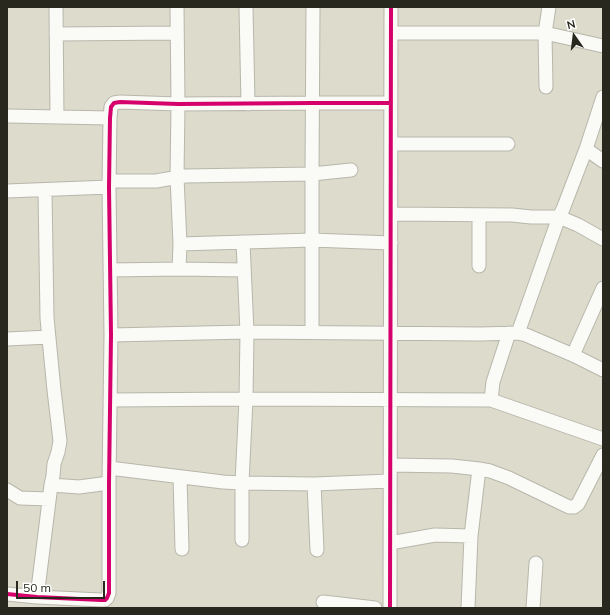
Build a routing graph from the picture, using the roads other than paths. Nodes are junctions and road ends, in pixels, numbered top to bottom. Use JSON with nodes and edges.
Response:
{"nodes":[{"id":1,"x":56,"y":7,"type":"edge"},
{"id":2,"x":177,"y":7,"type":"edge"},
{"id":3,"x":246,"y":7,"type":"edge"},
{"id":4,"x":313,"y":7,"type":"edge"},
{"id":5,"x":391,"y":7,"type":"edge"},
{"id":6,"x":548,"y":7,"type":"edge"},
{"id":7,"x":177,"y":33,"type":"junction"},
{"id":8,"x":391,"y":33,"type":"junction"},
{"id":9,"x":545,"y":33,"type":"junction"},
{"id":10,"x":56,"y":34,"type":"junction"},
{"id":11,"x":603,"y":46,"type":"edge"},
{"id":12,"x":546,"y":87,"type":"dead end"},
{"id":13,"x":603,"y":97,"type":"edge"},
{"id":14,"x":313,"y":103,"type":"junction"},
{"id":15,"x":391,"y":103,"type":"junction"},
{"id":16,"x":178,"y":104,"type":"junction"},
{"id":17,"x":248,"y":104,"type":"junction"},
{"id":18,"x":7,"y":116,"type":"edge"},
{"id":19,"x":57,"y":117,"type":"junction"},
{"id":20,"x":110,"y":118,"type":"junction"},
{"id":21,"x":391,"y":144,"type":"junction"},
{"id":22,"x":508,"y":144,"type":"dead end"},
{"id":23,"x":586,"y":150,"type":"junction"},
{"id":24,"x":603,"y":161,"type":"edge"},
{"id":25,"x":352,"y":170,"type":"dead end"},
{"id":26,"x":312,"y":174,"type":"junction"},
{"id":27,"x":177,"y":177,"type":"junction"},
{"id":28,"x":109,"y":184,"type":"junction"},
{"id":29,"x":45,"y":190,"type":"junction"},
{"id":30,"x":7,"y":191,"type":"edge"},
{"id":31,"x":391,"y":214,"type":"junction"},
{"id":32,"x":479,"y":215,"type":"junction"},
{"id":33,"x":559,"y":217,"type":"junction"},
{"id":34,"x":603,"y":239,"type":"edge"},
{"id":35,"x":312,"y":240,"type":"junction"},
{"id":36,"x":242,"y":242,"type":"junction"},
{"id":37,"x":391,"y":243,"type":"junction"},
{"id":38,"x":180,"y":244,"type":"junction"},
{"id":39,"x":479,"y":266,"type":"dead end"},
{"id":40,"x":179,"y":269,"type":"junction"},
{"id":41,"x":110,"y":270,"type":"junction"},
{"id":42,"x":244,"y":270,"type":"junction"},
{"id":43,"x":603,"y":288,"type":"edge"},
{"id":44,"x":247,"y":332,"type":"junction"},
{"id":45,"x":312,"y":332,"type":"junction"},
{"id":46,"x":390,"y":333,"type":"junction"},
{"id":47,"x":514,"y":333,"type":"junction"},
{"id":48,"x":111,"y":335,"type":"junction"},
{"id":49,"x":48,"y":337,"type":"junction"},
{"id":50,"x":7,"y":339,"type":"edge"},
{"id":51,"x":573,"y":355,"type":"junction"},
{"id":52,"x":603,"y":370,"type":"edge"},
{"id":53,"x":246,"y":399,"type":"junction"},
{"id":54,"x":110,"y":400,"type":"junction"},
{"id":55,"x":390,"y":400,"type":"junction"},
{"id":56,"x":491,"y":400,"type":"junction"},
{"id":57,"x":603,"y":439,"type":"edge"},
{"id":58,"x":603,"y":455,"type":"edge"},
{"id":59,"x":390,"y":465,"type":"junction"},
{"id":60,"x":109,"y":468,"type":"junction"},
{"id":61,"x":479,"y":469,"type":"junction"},
{"id":62,"x":180,"y":477,"type":"junction"},
{"id":63,"x":390,"y":481,"type":"junction"},
{"id":64,"x":109,"y":483,"type":"junction"},
{"id":65,"x":242,"y":483,"type":"junction"},
{"id":66,"x":314,"y":484,"type":"junction"},
{"id":67,"x":51,"y":485,"type":"junction"},
{"id":68,"x":7,"y":490,"type":"edge"},
{"id":69,"x":49,"y":499,"type":"junction"},
{"id":70,"x":471,"y":536,"type":"junction"},
{"id":71,"x":242,"y":540,"type":"dead end"},
{"id":72,"x":390,"y":543,"type":"junction"},
{"id":73,"x":182,"y":549,"type":"dead end"},
{"id":74,"x":317,"y":550,"type":"dead end"},
{"id":75,"x":536,"y":563,"type":"dead end"},
{"id":76,"x":7,"y":594,"type":"edge"},
{"id":77,"x":37,"y":597,"type":"junction"},
{"id":78,"x":323,"y":602,"type":"dead end"},
{"id":79,"x":375,"y":608,"type":"edge"},
{"id":80,"x":390,"y":608,"type":"edge"},
{"id":81,"x":468,"y":608,"type":"edge"},
{"id":82,"x":533,"y":608,"type":"edge"}],
"edges":[{"from":1,"to":10,"type":"street"},
{"from":2,"to":7,"type":"street"},
{"from":3,"to":17,"type":"street"},
{"from":4,"to":14,"type":"street"},
{"from":5,"to":8,"type":"street"},
{"from":6,"to":9,"type":"street"},
{"from":7,"to":10,"type":"street"},
{"from":7,"to":16,"type":"street"},
{"from":8,"to":9,"type":"street"},
{"from":8,"to":15,"type":"street"},
{"from":9,"to":11,"type":"street"},
{"from":9,"to":12,"type":"street"},
{"from":10,"to":19,"type":"street"},
{"from":13,"to":23,"type":"street"},
{"from":14,"to":15,"type":"street"},
{"from":14,"to":17,"type":"street"},
{"from":14,"to":26,"type":"street"},
{"from":15,"to":21,"type":"street"},
{"from":16,"to":17,"type":"street"},
{"from":16,"to":20,"type":"street"},
{"from":16,"to":27,"type":"street"},
{"from":18,"to":19,"type":"street"},
{"from":19,"to":20,"type":"street"},
{"from":20,"to":28,"type":"street"},
{"from":21,"to":22,"type":"street"},
{"from":21,"to":31,"type":"street"},
{"from":23,"to":24,"type":"street"},
{"from":23,"to":33,"type":"street"},
{"from":25,"to":26,"type":"street"},
{"from":26,"to":27,"type":"street"},
{"from":26,"to":35,"type":"street"},
{"from":27,"to":28,"type":"street"},
{"from":27,"to":38,"type":"street"},
{"from":28,"to":29,"type":"street"},
{"from":28,"to":41,"type":"street"},
{"from":29,"to":30,"type":"street"},
{"from":29,"to":49,"type":"street"},
{"from":31,"to":32,"type":"street"},
{"from":31,"to":37,"type":"street"},
{"from":32,"to":33,"type":"street"},
{"from":32,"to":39,"type":"street"},
{"from":33,"to":34,"type":"street"},
{"from":33,"to":47,"type":"street"},
{"from":35,"to":36,"type":"street"},
{"from":35,"to":37,"type":"street"},
{"from":35,"to":45,"type":"street"},
{"from":36,"to":38,"type":"street"},
{"from":36,"to":42,"type":"street"},
{"from":37,"to":46,"type":"street"},
{"from":38,"to":40,"type":"street"},
{"from":40,"to":41,"type":"street"},
{"from":40,"to":42,"type":"street"},
{"from":41,"to":48,"type":"street"},
{"from":42,"to":44,"type":"street"},
{"from":43,"to":51,"type":"street"},
{"from":44,"to":45,"type":"street"},
{"from":44,"to":48,"type":"street"},
{"from":44,"to":53,"type":"street"},
{"from":45,"to":46,"type":"street"},
{"from":46,"to":47,"type":"street"},
{"from":46,"to":55,"type":"street"},
{"from":47,"to":51,"type":"street"},
{"from":47,"to":56,"type":"street"},
{"from":48,"to":54,"type":"street"},
{"from":49,"to":50,"type":"street"},
{"from":49,"to":67,"type":"street"},
{"from":51,"to":52,"type":"street"},
{"from":53,"to":54,"type":"street"},
{"from":53,"to":55,"type":"street"},
{"from":53,"to":65,"type":"street"},
{"from":54,"to":60,"type":"street"},
{"from":55,"to":56,"type":"street"},
{"from":55,"to":59,"type":"street"},
{"from":56,"to":57,"type":"street"},
{"from":58,"to":61,"type":"street"},
{"from":59,"to":61,"type":"street"},
{"from":59,"to":63,"type":"street"},
{"from":60,"to":62,"type":"street"},
{"from":60,"to":64,"type":"street"},
{"from":61,"to":70,"type":"street"},
{"from":62,"to":65,"type":"street"},
{"from":62,"to":73,"type":"street"},
{"from":63,"to":66,"type":"street"},
{"from":63,"to":72,"type":"street"},
{"from":64,"to":67,"type":"street"},
{"from":64,"to":77,"type":"street"},
{"from":65,"to":66,"type":"street"},
{"from":65,"to":71,"type":"street"},
{"from":66,"to":74,"type":"street"},
{"from":67,"to":69,"type":"street"},
{"from":68,"to":69,"type":"street"},
{"from":69,"to":77,"type":"street"},
{"from":70,"to":72,"type":"street"},
{"from":70,"to":81,"type":"street"},
{"from":72,"to":80,"type":"street"},
{"from":75,"to":82,"type":"street"},
{"from":76,"to":77,"type":"street"},
{"from":78,"to":79,"type":"street"}]}
